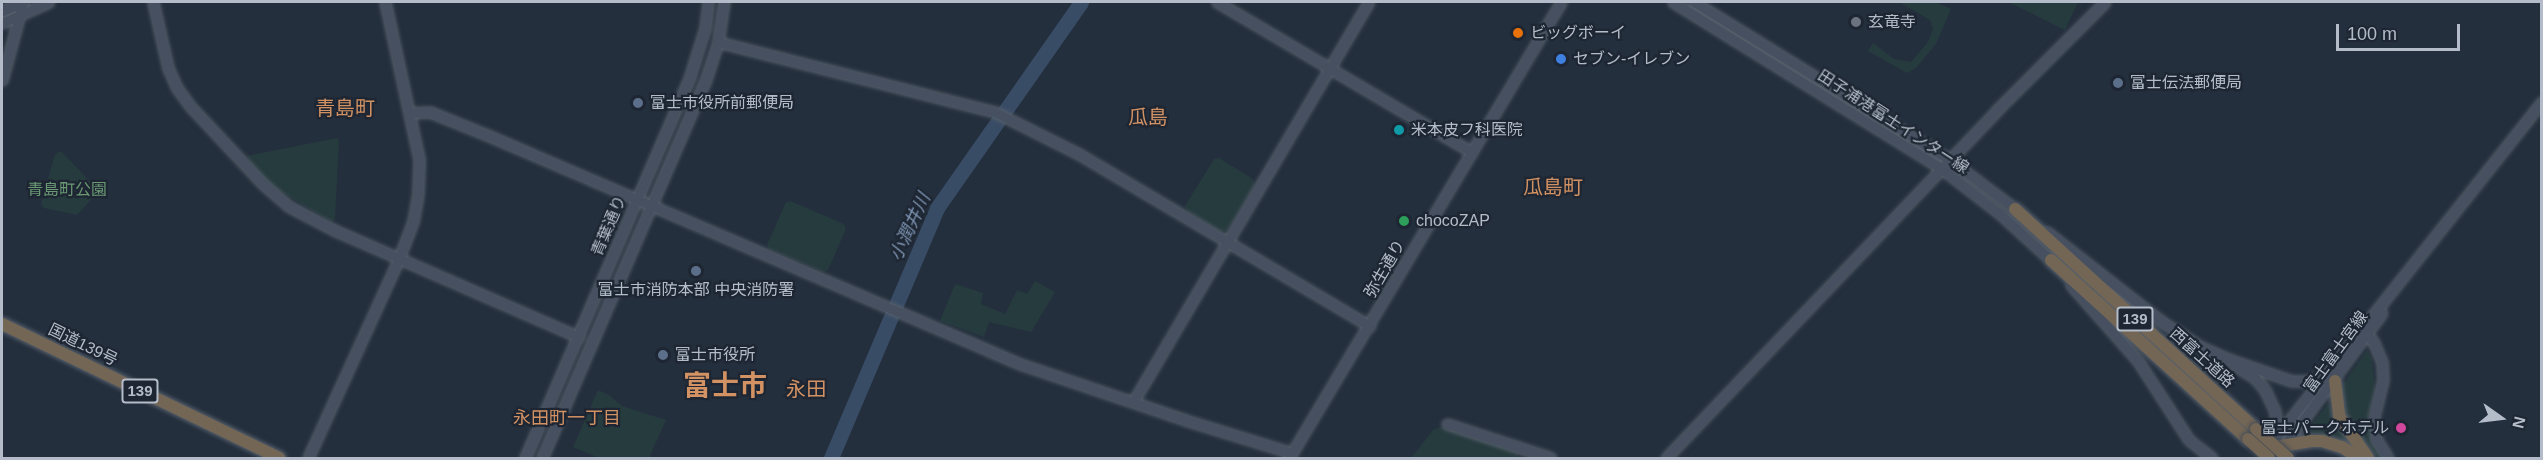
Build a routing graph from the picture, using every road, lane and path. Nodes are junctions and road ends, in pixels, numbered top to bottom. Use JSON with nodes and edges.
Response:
{"nodes":[{"id":1,"x":23,"y":2,"type":"edge"},
{"id":2,"x":49,"y":2,"type":"edge"},
{"id":3,"x":153,"y":2,"type":"edge"},
{"id":4,"x":385,"y":2,"type":"edge"},
{"id":5,"x":708,"y":2,"type":"edge"},
{"id":6,"x":724,"y":2,"type":"edge"},
{"id":7,"x":1217,"y":2,"type":"edge"},
{"id":8,"x":1369,"y":2,"type":"edge"},
{"id":9,"x":1561,"y":2,"type":"edge"},
{"id":10,"x":1673,"y":2,"type":"edge"},
{"id":11,"x":1694,"y":2,"type":"edge"},
{"id":12,"x":2105,"y":2,"type":"edge"},
{"id":13,"x":2,"y":11,"type":"edge"},
{"id":14,"x":18,"y":15,"type":"junction"},
{"id":15,"x":2,"y":23,"type":"edge"},
{"id":16,"x":718,"y":42,"type":"junction"},
{"id":17,"x":1329,"y":69,"type":"junction"},
{"id":18,"x":2,"y":80,"type":"edge"},
{"id":19,"x":2541,"y":102,"type":"edge"},
{"id":20,"x":410,"y":112,"type":"junction"},
{"id":21,"x":1472,"y":152,"type":"junction"},
{"id":22,"x":1950,"y":160,"type":"junction"},
{"id":23,"x":1942,"y":169,"type":"junction"},
{"id":24,"x":636,"y":199,"type":"junction"},
{"id":25,"x":652,"y":206,"type":"junction"},
{"id":26,"x":2015,"y":209,"type":"junction"},
{"id":27,"x":1227,"y":241,"type":"junction"},
{"id":28,"x":399,"y":258,"type":"junction"},
{"id":29,"x":2052,"y":260,"type":"junction"},
{"id":30,"x":2,"y":324,"type":"edge"},
{"id":31,"x":1370,"y":326,"type":"junction"},
{"id":32,"x":2364,"y":333,"type":"junction"},
{"id":33,"x":579,"y":337,"type":"junction"},
{"id":34,"x":2215,"y":353,"type":"junction"},
{"id":35,"x":2329,"y":379,"type":"junction"},
{"id":36,"x":1133,"y":402,"type":"junction"},
{"id":37,"x":1447,"y":424,"type":"dead end"},
{"id":38,"x":2252,"y":434,"type":"junction"},
{"id":39,"x":2188,"y":440,"type":"junction"},
{"id":40,"x":2273,"y":453,"type":"edge"},
{"id":41,"x":1290,"y":456,"type":"edge"},
{"id":42,"x":279,"y":459,"type":"edge"},
{"id":43,"x":308,"y":459,"type":"edge"},
{"id":44,"x":525,"y":459,"type":"edge"},
{"id":45,"x":542,"y":459,"type":"edge"},
{"id":46,"x":1551,"y":459,"type":"edge"},
{"id":47,"x":1665,"y":459,"type":"edge"},
{"id":48,"x":2197,"y":459,"type":"edge"},
{"id":49,"x":2212,"y":459,"type":"edge"},
{"id":50,"x":2359,"y":459,"type":"edge"},
{"id":51,"x":2368,"y":459,"type":"edge"},
{"id":52,"x":2388,"y":459,"type":"edge"}],
"edges":[{"from":1,"to":13,"type":"street"},
{"from":1,"to":14,"type":"street"},
{"from":2,"to":14,"type":"street"},
{"from":3,"to":28,"type":"street"},
{"from":4,"to":20,"type":"street"},
{"from":5,"to":24,"type":"street","name":"青葉通り"},
{"from":6,"to":16,"type":"street","name":"青葉通り"},
{"from":7,"to":17,"type":"street"},
{"from":8,"to":17,"type":"street"},
{"from":9,"to":21,"type":"street","name":"弥生通り"},
{"from":10,"to":23,"type":"street","name":"田子浦港富士インター線"},
{"from":11,"to":22,"type":"street","name":"田子浦港富士インター線"},
{"from":12,"to":22,"type":"street"},
{"from":14,"to":15,"type":"street"},
{"from":14,"to":18,"type":"street"},
{"from":16,"to":25,"type":"street","name":"青葉通り"},
{"from":16,"to":27,"type":"street"},
{"from":17,"to":21,"type":"street"},
{"from":17,"to":27,"type":"street"},
{"from":19,"to":32,"type":"street","name":"富士富士宮線"},
{"from":20,"to":24,"type":"street"},
{"from":20,"to":28,"type":"street"},
{"from":21,"to":31,"type":"street","name":"弥生通り"},
{"from":22,"to":23,"type":"street"},
{"from":22,"to":26,"type":"street","name":"田子浦港富士インター線"},
{"from":23,"to":29,"type":"street","name":"田子浦港富士インター線"},
{"from":23,"to":47,"type":"street"},
{"from":24,"to":25,"type":"street"},
{"from":24,"to":33,"type":"street","name":"青葉通り"},
{"from":25,"to":36,"type":"street"},
{"from":25,"to":45,"type":"street","name":"青葉通り"},
{"from":26,"to":34,"type":"street","name":"田子浦港富士インター線"},
{"from":26,"to":38,"type":"highway","name":"西富士道路","number":"139"},
{"from":27,"to":31,"type":"street"},
{"from":27,"to":36,"type":"street"},
{"from":28,"to":33,"type":"street"},
{"from":28,"to":43,"type":"street"},
{"from":29,"to":38,"type":"highway","name":"西富士道路","number":"139"},
{"from":29,"to":39,"type":"street","name":"田子浦港富士インター線"},
{"from":30,"to":42,"type":"highway","name":"国道139号","number":"139"},
{"from":31,"to":41,"type":"street","name":"弥生通り"},
{"from":32,"to":35,"type":"street","name":"富士富士宮線"},
{"from":32,"to":52,"type":"street"},
{"from":33,"to":44,"type":"street","name":"青葉通り"},
{"from":34,"to":35,"type":"street"},
{"from":34,"to":40,"type":"street"},
{"from":35,"to":40,"type":"street","name":"富士富士宮線"},
{"from":35,"to":51,"type":"highway"},
{"from":36,"to":41,"type":"street"},
{"from":37,"to":46,"type":"street"},
{"from":38,"to":40,"type":"highway","name":"西富士道路","number":"139","bridge":true},
{"from":38,"to":40,"type":"highway","name":"西富士道路","number":"139","bridge":true},
{"from":39,"to":48,"type":"street"},
{"from":39,"to":49,"type":"street","name":"田子浦港富士インター線"},
{"from":40,"to":50,"type":"highway"}]}
